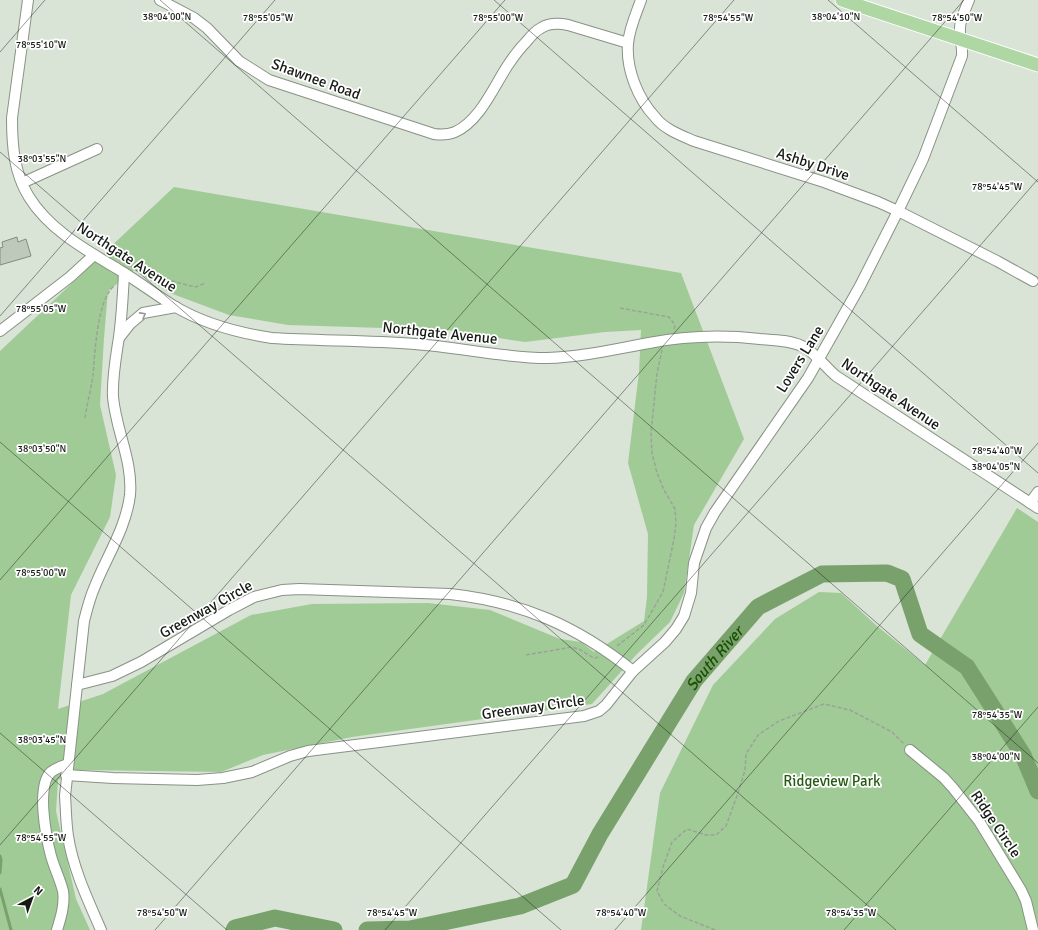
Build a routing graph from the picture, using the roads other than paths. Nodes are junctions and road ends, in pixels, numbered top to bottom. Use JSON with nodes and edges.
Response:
{"nodes":[{"id":1,"x":28,"y":0,"type":"edge"},
{"id":2,"x":160,"y":0,"type":"edge"},
{"id":3,"x":641,"y":0,"type":"edge"},
{"id":4,"x":842,"y":0,"type":"edge"},
{"id":5,"x":969,"y":0,"type":"edge"},
{"id":6,"x":962,"y":41,"type":"junction"},
{"id":7,"x":628,"y":44,"type":"junction"},
{"id":8,"x":1038,"y":65,"type":"edge"},
{"id":9,"x":97,"y":149,"type":"dead end"},
{"id":10,"x":22,"y":183,"type":"junction"},
{"id":11,"x":898,"y":211,"type":"junction"},
{"id":12,"x":94,"y":254,"type":"junction"},
{"id":13,"x":124,"y":273,"type":"junction"},
{"id":14,"x":1033,"y":281,"type":"dead end"},
{"id":15,"x":176,"y":307,"type":"junction"},
{"id":16,"x":0,"y":331,"type":"edge"},
{"id":17,"x":119,"y":338,"type":"junction"},
{"id":18,"x":819,"y":359,"type":"junction"},
{"id":19,"x":1038,"y":492,"type":"edge"},
{"id":20,"x":1034,"y":506,"type":"edge"},
{"id":21,"x":633,"y":671,"type":"junction"},
{"id":22,"x":77,"y":685,"type":"junction"},
{"id":23,"x":910,"y":750,"type":"road end"},
{"id":24,"x":68,"y":764,"type":"junction"},
{"id":25,"x":66,"y":775,"type":"junction"},
{"id":26,"x":57,"y":930,"type":"edge"},
{"id":27,"x":101,"y":930,"type":"edge"},
{"id":28,"x":1033,"y":930,"type":"edge"}],
"edges":[{"from":1,"to":10,"type":"street","name":"Northgate Avenue"},
{"from":2,"to":7,"type":"street","name":"Shawnee Road"},
{"from":3,"to":7,"type":"street","name":"Ashby Drive"},
{"from":4,"to":6,"type":"main road"},
{"from":5,"to":6,"type":"street","name":"Lovers Lane"},
{"from":6,"to":8,"type":"main road"},
{"from":6,"to":11,"type":"street","name":"Lovers Lane"},
{"from":7,"to":11,"type":"street","name":"Ashby Drive"},
{"from":9,"to":10,"type":"street"},
{"from":10,"to":12,"type":"street","name":"Northgate Avenue"},
{"from":11,"to":14,"type":"street","name":"Ashby Drive"},
{"from":11,"to":18,"type":"street","name":"Lovers Lane"},
{"from":12,"to":13,"type":"street","name":"Northgate Avenue"},
{"from":12,"to":16,"type":"street"},
{"from":13,"to":15,"type":"street","name":"Northgate Avenue"},
{"from":13,"to":17,"type":"street"},
{"from":17,"to":15,"type":"street","one_way":true},
{"from":15,"to":18,"type":"street","name":"Northgate Avenue"},
{"from":17,"to":22,"type":"street"},
{"from":18,"to":20,"type":"street","name":"Northgate Avenue"},
{"from":18,"to":21,"type":"street","name":"Lovers Lane"},
{"from":19,"to":20,"type":"street"},
{"from":21,"to":22,"type":"street","name":"Greenway Circle"},
{"from":21,"to":25,"type":"street","name":"Greenway Circle"},
{"from":22,"to":24,"type":"street"},
{"from":23,"to":28,"type":"street","name":"Ridge Circle"},
{"from":24,"to":25,"type":"street"},
{"from":24,"to":26,"type":"street"},
{"from":25,"to":27,"type":"street"}]}
